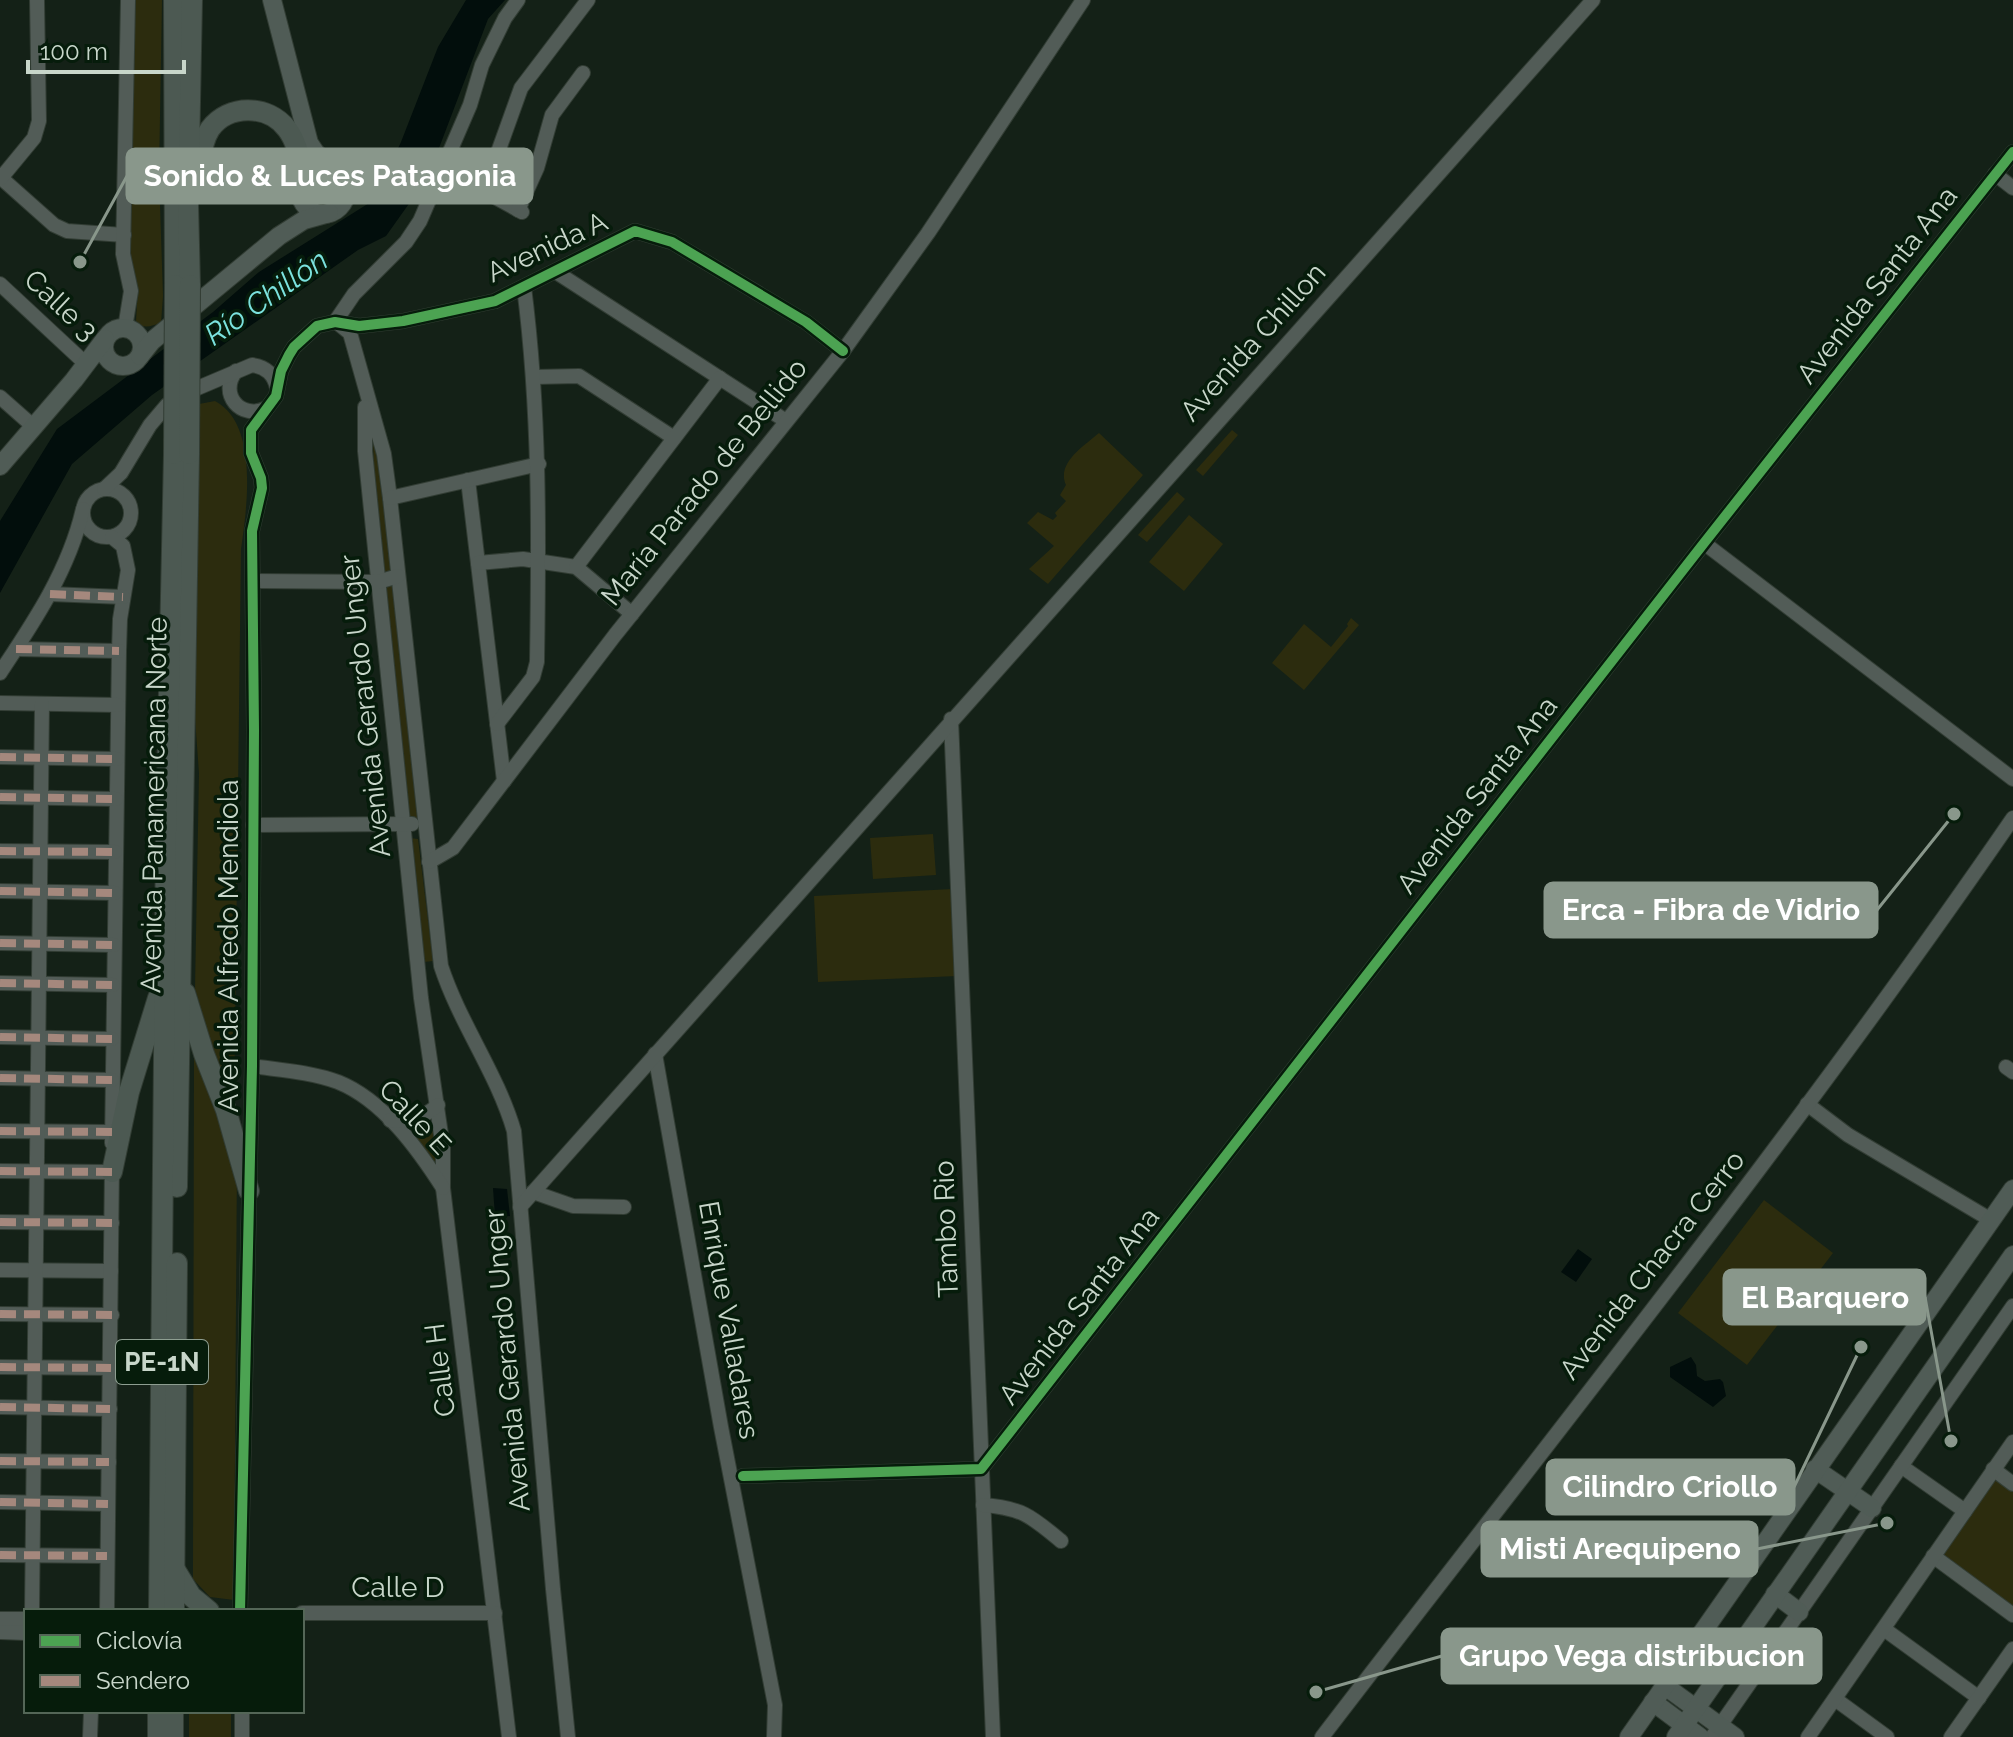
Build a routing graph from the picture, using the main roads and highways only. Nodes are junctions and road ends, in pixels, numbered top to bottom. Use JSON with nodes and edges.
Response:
{"nodes":[{"id":1,"x":174,"y":0,"type":"edge"},
{"id":2,"x":192,"y":0,"type":"edge"},
{"id":3,"x":199,"y":0,"type":"edge"},
{"id":4,"x":272,"y":0,"type":"edge"},
{"id":5,"x":192,"y":55,"type":"junction"},
{"id":6,"x":333,"y":170,"type":"junction"},
{"id":7,"x":302,"y":186,"type":"junction"},
{"id":8,"x":188,"y":204,"type":"junction"},
{"id":9,"x":329,"y":213,"type":"junction"},
{"id":10,"x":279,"y":236,"type":"junction"},
{"id":11,"x":183,"y":285,"type":"junction"},
{"id":12,"x":128,"y":329,"type":"junction"},
{"id":13,"x":163,"y":334,"type":"junction"},
{"id":14,"x":105,"y":339,"type":"junction"},
{"id":15,"x":140,"y":356,"type":"junction"},
{"id":16,"x":120,"y":366,"type":"junction"},
{"id":17,"x":74,"y":380,"type":"junction"},
{"id":18,"x":0,"y":466,"type":"edge"},
{"id":19,"x":172,"y":975,"type":"junction"},
{"id":20,"x":112,"y":1172,"type":"road end"},
{"id":21,"x":2013,"y":1189,"type":"edge"},
{"id":22,"x":249,"y":1191,"type":"road end"},
{"id":23,"x":2013,"y":1255,"type":"edge"},
{"id":24,"x":2005,"y":1282,"type":"edge"},
{"id":25,"x":1815,"y":1469,"type":"junction"},
{"id":26,"x":1847,"y":1491,"type":"junction"},
{"id":27,"x":1872,"y":1508,"type":"road end"},
{"id":28,"x":174,"y":1568,"type":"junction"},
{"id":29,"x":1775,"y":1594,"type":"junction"},
{"id":30,"x":159,"y":1609,"type":"edge"},
{"id":31,"x":174,"y":1609,"type":"edge"},
{"id":32,"x":207,"y":1609,"type":"edge"},
{"id":33,"x":1799,"y":1612,"type":"road end"},
{"id":34,"x":1665,"y":1686,"type":"junction"},
{"id":35,"x":1653,"y":1702,"type":"junction"},
{"id":36,"x":1696,"y":1708,"type":"junction"},
{"id":37,"x":158,"y":1713,"type":"edge"},
{"id":38,"x":173,"y":1713,"type":"edge"},
{"id":39,"x":1680,"y":1731,"type":"edge"},
{"id":40,"x":1723,"y":1733,"type":"edge"},
{"id":41,"x":158,"y":1737,"type":"edge"},
{"id":42,"x":173,"y":1737,"type":"edge"},
{"id":43,"x":1629,"y":1737,"type":"edge"},
{"id":44,"x":1700,"y":1737,"type":"edge"}],
"edges":[{"from":1,"to":11,"type":"highway","name":"Avenida Panamericana Norte","number":"PE-1N"},
{"from":2,"to":5,"type":"highway","name":"Avenida Panamericana Norte","number":"PE-1N"},
{"from":3,"to":5,"type":"highway"},
{"from":4,"to":6,"type":"main road"},
{"from":5,"to":8,"type":"highway","name":"Avenida Panamericana Norte","number":"PE-1N"},
{"from":6,"to":7,"type":"main road"},
{"from":6,"to":9,"type":"main road"},
{"from":7,"to":8,"type":"highway"},
{"from":7,"to":9,"type":"main road"},
{"from":7,"to":10,"type":"main road"},
{"from":8,"to":11,"type":"highway","name":"Avenida Panamericana Norte","number":"PE-1N"},
{"from":9,"to":10,"type":"main road"},
{"from":10,"to":13,"type":"main road"},
{"from":11,"to":19,"type":"highway","name":"Avenida Panamericana Norte","number":"PE-1N","bridge":true},
{"from":12,"to":13,"type":"main road"},
{"from":12,"to":14,"type":"main road"},
{"from":12,"to":15,"type":"main road"},
{"from":13,"to":15,"type":"main road"},
{"from":14,"to":16,"type":"main road"},
{"from":14,"to":17,"type":"main road"},
{"from":15,"to":16,"type":"main road"},
{"from":16,"to":17,"type":"main road"},
{"from":17,"to":18,"type":"main road"},
{"from":19,"to":20,"type":"highway"},
{"from":19,"to":22,"type":"highway"},
{"from":19,"to":28,"type":"highway","name":"Avenida Panamericana Norte","number":"PE-1N"},
{"from":19,"to":30,"type":"highway","name":"Avenida Panamericana Norte","number":"PE-1N"},
{"from":21,"to":25,"type":"main road"},
{"from":23,"to":24,"type":"main road"},
{"from":24,"to":26,"type":"main road"},
{"from":25,"to":26,"type":"main road"},
{"from":25,"to":34,"type":"main road"},
{"from":26,"to":27,"type":"main road"},
{"from":26,"to":29,"type":"main road"},
{"from":28,"to":31,"type":"highway","name":"Avenida Panamericana Norte","number":"PE-1N"},
{"from":28,"to":32,"type":"highway"},
{"from":29,"to":33,"type":"main road"},
{"from":29,"to":36,"type":"main road"},
{"from":34,"to":35,"type":"main road"},
{"from":34,"to":36,"type":"main road"},
{"from":35,"to":39,"type":"main road"},
{"from":35,"to":43,"type":"main road"},
{"from":36,"to":39,"type":"main road"},
{"from":36,"to":40,"type":"main road"},
{"from":37,"to":41,"type":"highway"},
{"from":38,"to":42,"type":"highway"},
{"from":39,"to":44,"type":"main road"}]}
